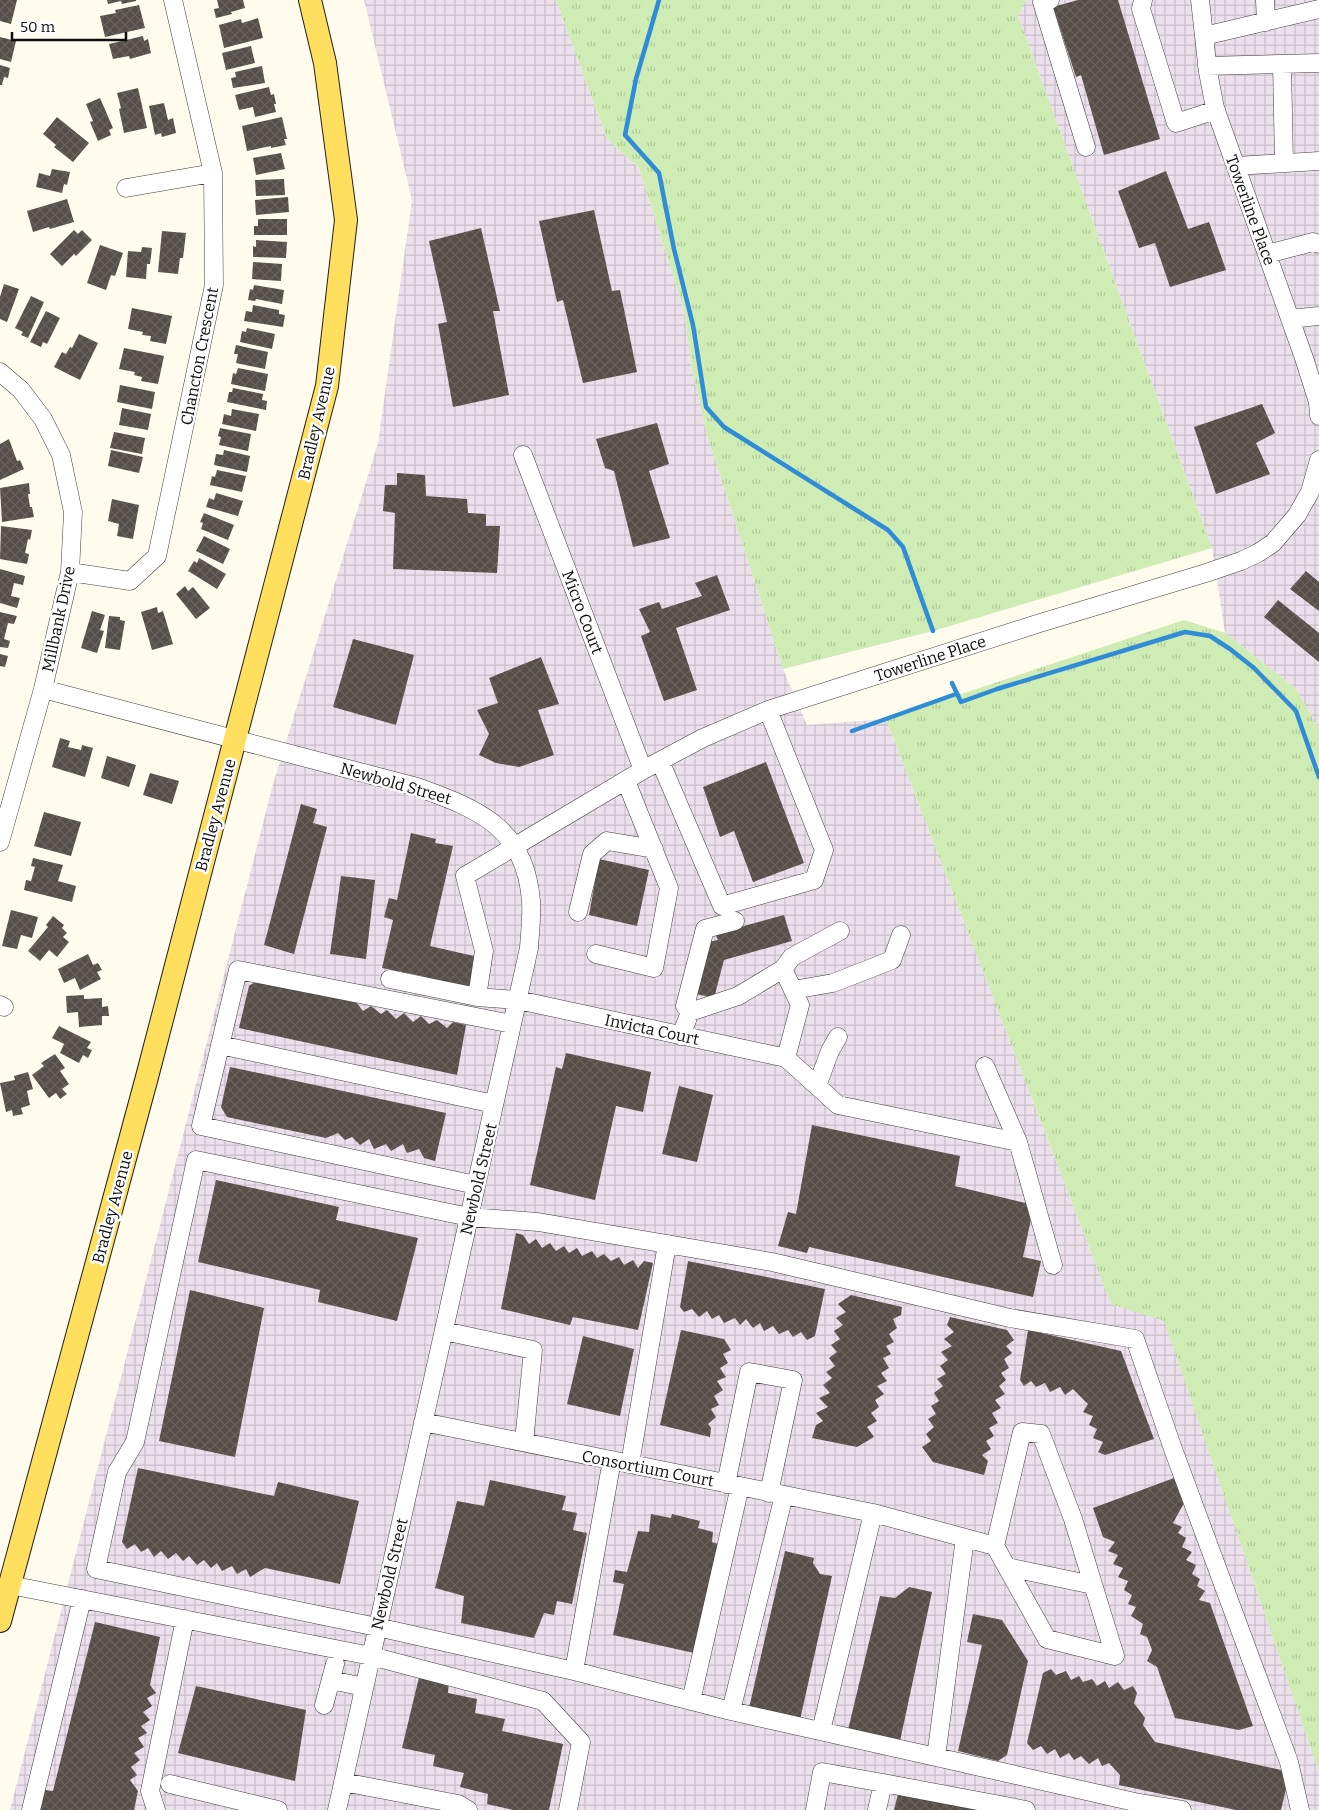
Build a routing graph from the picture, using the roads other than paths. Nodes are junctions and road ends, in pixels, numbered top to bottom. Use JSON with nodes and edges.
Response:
{"nodes":[{"id":1,"x":173,"y":0,"type":"edge"},
{"id":2,"x":310,"y":0,"type":"edge"},
{"id":3,"x":1050,"y":0,"type":"edge"},
{"id":4,"x":1143,"y":0,"type":"edge"},
{"id":5,"x":1200,"y":0,"type":"edge"},
{"id":6,"x":1265,"y":0,"type":"edge"},
{"id":7,"x":1301,"y":7,"type":"edge"},
{"id":8,"x":1319,"y":9,"type":"edge"},
{"id":9,"x":1266,"y":22,"type":"junction"},
{"id":10,"x":1204,"y":36,"type":"junction"},
{"id":11,"x":1319,"y":62,"type":"edge"},
{"id":12,"x":1282,"y":64,"type":"junction"},
{"id":13,"x":1207,"y":66,"type":"junction"},
{"id":14,"x":1216,"y":110,"type":"junction"},
{"id":15,"x":1086,"y":147,"type":"dead end"},
{"id":16,"x":1319,"y":161,"type":"edge"},
{"id":17,"x":1284,"y":163,"type":"junction"},
{"id":18,"x":1236,"y":166,"type":"junction"},
{"id":19,"x":213,"y":173,"type":"junction"},
{"id":20,"x":126,"y":188,"type":"dead end"},
{"id":21,"x":1319,"y":244,"type":"edge"},
{"id":22,"x":1267,"y":254,"type":"junction"},
{"id":23,"x":1319,"y":316,"type":"edge"},
{"id":24,"x":1290,"y":319,"type":"junction"},
{"id":25,"x":0,"y":372,"type":"edge"},
{"id":26,"x":1319,"y":416,"type":"edge"},
{"id":27,"x":522,"y":455,"type":"dead end"},
{"id":28,"x":1317,"y":472,"type":"edge"},
{"id":29,"x":70,"y":572,"type":"junction"},
{"id":30,"x":43,"y":689,"type":"junction"},
{"id":31,"x":768,"y":710,"type":"junction"},
{"id":32,"x":235,"y":740,"type":"junction"},
{"id":33,"x":660,"y":761,"type":"junction"},
{"id":34,"x":643,"y":770,"type":"junction"},
{"id":35,"x":626,"y":781,"type":"junction"},
{"id":36,"x":0,"y":842,"type":"edge"},
{"id":37,"x":515,"y":846,"type":"junction"},
{"id":38,"x":654,"y":849,"type":"junction"},
{"id":39,"x":578,"y":912,"type":"dead end"},
{"id":40,"x":735,"y":922,"type":"dead end"},
{"id":41,"x":840,"y":931,"type":"dead end"},
{"id":42,"x":901,"y":935,"type":"dead end"},
{"id":43,"x":596,"y":954,"type":"dead end"},
{"id":44,"x":783,"y":969,"type":"junction"},
{"id":45,"x":390,"y":978,"type":"dead end"},
{"id":46,"x":793,"y":990,"type":"junction"},
{"id":47,"x":477,"y":997,"type":"junction"},
{"id":48,"x":518,"y":1000,"type":"junction"},
{"id":49,"x":690,"y":1012,"type":"junction"},
{"id":50,"x":512,"y":1024,"type":"junction"},
{"id":51,"x":681,"y":1036,"type":"junction"},
{"id":52,"x":838,"y":1037,"type":"dead end"},
{"id":53,"x":220,"y":1045,"type":"junction"},
{"id":54,"x":786,"y":1058,"type":"junction"},
{"id":55,"x":985,"y":1066,"type":"dead end"},
{"id":56,"x":817,"y":1086,"type":"junction"},
{"id":57,"x":494,"y":1104,"type":"junction"},
{"id":58,"x":1018,"y":1142,"type":"junction"},
{"id":59,"x":476,"y":1185,"type":"junction"},
{"id":60,"x":469,"y":1217,"type":"junction"},
{"id":61,"x":667,"y":1244,"type":"junction"},
{"id":62,"x":1052,"y":1265,"type":"dead end"},
{"id":63,"x":444,"y":1331,"type":"junction"},
{"id":64,"x":423,"y":1422,"type":"junction"},
{"id":65,"x":524,"y":1442,"type":"junction"},
{"id":66,"x":612,"y":1460,"type":"junction"},
{"id":67,"x":630,"y":1464,"type":"junction"},
{"id":68,"x":733,"y":1485,"type":"junction"},
{"id":69,"x":777,"y":1494,"type":"junction"},
{"id":70,"x":874,"y":1513,"type":"junction"},
{"id":71,"x":965,"y":1538,"type":"junction"},
{"id":72,"x":995,"y":1546,"type":"junction"},
{"id":73,"x":1007,"y":1567,"type":"junction"},
{"id":74,"x":10,"y":1585,"type":"junction"},
{"id":75,"x":1093,"y":1585,"type":"junction"},
{"id":76,"x":82,"y":1599,"type":"junction"},
{"id":77,"x":185,"y":1620,"type":"junction"},
{"id":78,"x":0,"y":1621,"type":"edge"},
{"id":79,"x":377,"y":1627,"type":"junction"},
{"id":80,"x":371,"y":1656,"type":"junction"},
{"id":81,"x":574,"y":1671,"type":"junction"},
{"id":82,"x":364,"y":1687,"type":"junction"},
{"id":83,"x":691,"y":1701,"type":"junction"},
{"id":84,"x":324,"y":1705,"type":"dead end"},
{"id":85,"x":731,"y":1711,"type":"junction"},
{"id":86,"x":821,"y":1731,"type":"junction"},
{"id":87,"x":936,"y":1757,"type":"junction"},
{"id":88,"x":343,"y":1782,"type":"junction"},
{"id":89,"x":170,"y":1784,"type":"dead end"},
{"id":90,"x":882,"y":1784,"type":"junction"},
{"id":91,"x":208,"y":1802,"type":"edge"},
{"id":92,"x":31,"y":1810,"type":"edge"},
{"id":93,"x":156,"y":1810,"type":"edge"},
{"id":94,"x":278,"y":1810,"type":"edge"},
{"id":95,"x":336,"y":1810,"type":"edge"},
{"id":96,"x":468,"y":1810,"type":"edge"},
{"id":97,"x":568,"y":1810,"type":"edge"},
{"id":98,"x":814,"y":1810,"type":"edge"},
{"id":99,"x":877,"y":1810,"type":"edge"},
{"id":100,"x":1026,"y":1810,"type":"edge"},
{"id":101,"x":1182,"y":1810,"type":"edge"},
{"id":102,"x":1300,"y":1810,"type":"edge"}],
"edges":[{"from":1,"to":19,"type":"street","name":"Chancton Crescent"},
{"from":2,"to":32,"type":"main road","name":"Bradley Avenue"},
{"from":3,"to":15,"type":"street"},
{"from":4,"to":14,"type":"street"},
{"from":5,"to":10,"type":"street","name":"Towerline Place"},
{"from":6,"to":9,"type":"street"},
{"from":7,"to":8,"type":"street"},
{"from":7,"to":9,"type":"street"},
{"from":9,"to":10,"type":"street"},
{"from":10,"to":13,"type":"street","name":"Towerline Place"},
{"from":11,"to":12,"type":"street"},
{"from":12,"to":13,"type":"street"},
{"from":12,"to":17,"type":"street"},
{"from":13,"to":14,"type":"street","name":"Towerline Place"},
{"from":14,"to":18,"type":"street","name":"Towerline Place"},
{"from":16,"to":17,"type":"street"},
{"from":17,"to":18,"type":"street"},
{"from":18,"to":22,"type":"street","name":"Towerline Place"},
{"from":19,"to":20,"type":"street"},
{"from":19,"to":29,"type":"street","name":"Chancton Crescent"},
{"from":21,"to":22,"type":"street"},
{"from":22,"to":24,"type":"street","name":"Towerline Place"},
{"from":23,"to":24,"type":"street"},
{"from":24,"to":26,"type":"street","name":"Towerline Place"},
{"from":25,"to":29,"type":"street","name":"Millbank Drive"},
{"from":27,"to":34,"type":"street","name":"Micro Court"},
{"from":28,"to":31,"type":"street","name":"Towerline Place"},
{"from":29,"to":30,"type":"street","name":"Millbank Drive"},
{"from":30,"to":32,"type":"street","name":"Millbank Drive"},
{"from":30,"to":36,"type":"street"},
{"from":31,"to":33,"type":"street","name":"Towerline Place"},
{"from":31,"to":33,"type":"street"},
{"from":32,"to":37,"type":"street","name":"Newbold Street"},
{"from":32,"to":74,"type":"main road","name":"Bradley Avenue"},
{"from":33,"to":34,"type":"street","name":"Towerline Place"},
{"from":34,"to":35,"type":"street","name":"Towerline Place"},
{"from":35,"to":37,"type":"street","name":"Towerline Place"},
{"from":35,"to":38,"type":"street"},
{"from":37,"to":47,"type":"street","name":"Towerline Place"},
{"from":37,"to":48,"type":"street","name":"Newbold Street"},
{"from":38,"to":39,"type":"street"},
{"from":38,"to":43,"type":"street"},
{"from":40,"to":49,"type":"street"},
{"from":41,"to":44,"type":"street"},
{"from":42,"to":46,"type":"street"},
{"from":44,"to":46,"type":"street"},
{"from":44,"to":49,"type":"street"},
{"from":45,"to":47,"type":"street","name":"Invicta Court"},
{"from":46,"to":54,"type":"street"},
{"from":47,"to":48,"type":"street","name":"Invicta Court"},
{"from":48,"to":50,"type":"street","name":"Newbold Street"},
{"from":48,"to":51,"type":"street","name":"Invicta Court"},
{"from":49,"to":51,"type":"street"},
{"from":50,"to":53,"type":"street"},
{"from":50,"to":57,"type":"street","name":"Newbold Street"},
{"from":51,"to":54,"type":"street","name":"Invicta Court"},
{"from":52,"to":56,"type":"street"},
{"from":53,"to":57,"type":"street"},
{"from":53,"to":59,"type":"street"},
{"from":54,"to":56,"type":"street"},
{"from":55,"to":58,"type":"street"},
{"from":56,"to":58,"type":"street"},
{"from":57,"to":59,"type":"street","name":"Newbold Street"},
{"from":58,"to":62,"type":"street"},
{"from":59,"to":60,"type":"street","name":"Newbold Street"},
{"from":60,"to":61,"type":"street"},
{"from":60,"to":63,"type":"street","name":"Newbold Street"},
{"from":60,"to":79,"type":"street"},
{"from":61,"to":67,"type":"street"},
{"from":61,"to":102,"type":"street"},
{"from":63,"to":64,"type":"street","name":"Newbold Street"},
{"from":63,"to":65,"type":"street"},
{"from":64,"to":65,"type":"street","name":"Consortium Court"},
{"from":64,"to":79,"type":"street","name":"Newbold Street"},
{"from":65,"to":66,"type":"street","name":"Consortium Court"},
{"from":66,"to":67,"type":"street","name":"Consortium Court"},
{"from":66,"to":81,"type":"street"},
{"from":67,"to":68,"type":"street","name":"Consortium Court"},
{"from":68,"to":69,"type":"street","name":"Consortium Court"},
{"from":68,"to":69,"type":"street"},
{"from":68,"to":83,"type":"street"},
{"from":69,"to":70,"type":"street","name":"Consortium Court"},
{"from":69,"to":85,"type":"street"},
{"from":70,"to":71,"type":"street","name":"Consortium Court"},
{"from":70,"to":86,"type":"street"},
{"from":71,"to":72,"type":"street","name":"Consortium Court"},
{"from":71,"to":87,"type":"street"},
{"from":72,"to":73,"type":"street"},
{"from":72,"to":75,"type":"street"},
{"from":73,"to":75,"type":"street"},
{"from":73,"to":75,"type":"street"},
{"from":74,"to":76,"type":"street"},
{"from":74,"to":78,"type":"main road","name":"Bradley Avenue"},
{"from":76,"to":77,"type":"street"},
{"from":76,"to":92,"type":"street"},
{"from":77,"to":80,"type":"street"},
{"from":77,"to":93,"type":"street"},
{"from":79,"to":80,"type":"street","name":"Newbold Street"},
{"from":79,"to":81,"type":"street"},
{"from":80,"to":82,"type":"street","name":"Newbold Street"},
{"from":80,"to":97,"type":"street"},
{"from":81,"to":83,"type":"street"},
{"from":82,"to":84,"type":"street"},
{"from":82,"to":88,"type":"street","name":"Newbold Street"},
{"from":83,"to":85,"type":"street"},
{"from":85,"to":86,"type":"street"},
{"from":86,"to":87,"type":"street"},
{"from":87,"to":101,"type":"street"},
{"from":88,"to":95,"type":"street","name":"Newbold Street"},
{"from":88,"to":96,"type":"street"},
{"from":89,"to":91,"type":"street"},
{"from":90,"to":98,"type":"street"},
{"from":90,"to":99,"type":"street"},
{"from":90,"to":100,"type":"street"},
{"from":91,"to":94,"type":"street"}]}
